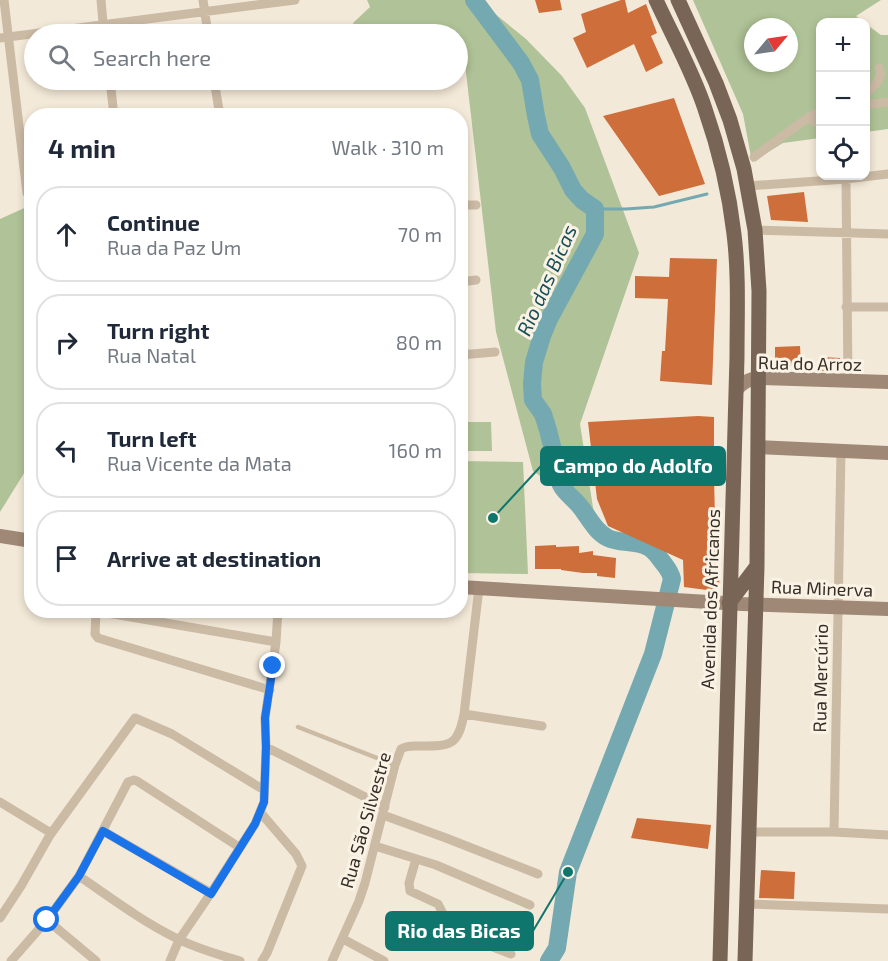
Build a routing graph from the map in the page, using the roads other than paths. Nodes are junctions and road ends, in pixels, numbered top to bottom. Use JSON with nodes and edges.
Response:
{"nodes":[{"id":1,"x":4,"y":0,"type":"edge"},
{"id":2,"x":100,"y":0,"type":"edge"},
{"id":3,"x":203,"y":0,"type":"edge"},
{"id":4,"x":295,"y":0,"type":"edge"},
{"id":5,"x":656,"y":0,"type":"edge"},
{"id":6,"x":678,"y":0,"type":"edge"},
{"id":7,"x":204,"y":12,"type":"junction"},
{"id":8,"x":103,"y":24,"type":"edge"},
{"id":9,"x":137,"y":24,"type":"edge"},
{"id":10,"x":206,"y":24,"type":"edge"},
{"id":11,"x":24,"y":36,"type":"edge"},
{"id":12,"x":4,"y":38,"type":"edge"},
{"id":13,"x":882,"y":72,"type":"edge"},
{"id":14,"x":870,"y":89,"type":"edge"},
{"id":15,"x":111,"y":90,"type":"edge"},
{"id":16,"x":216,"y":90,"type":"edge"},
{"id":17,"x":888,"y":102,"type":"edge"},
{"id":18,"x":870,"y":104,"type":"edge"},
{"id":19,"x":113,"y":108,"type":"edge"},
{"id":20,"x":219,"y":108,"type":"edge"},
{"id":21,"x":816,"y":114,"type":"edge"},
{"id":22,"x":809,"y":117,"type":"junction"},
{"id":23,"x":816,"y":123,"type":"edge"},
{"id":24,"x":754,"y":157,"type":"dead end"},
{"id":25,"x":24,"y":173,"type":"edge"},
{"id":26,"x":888,"y":174,"type":"edge"},
{"id":27,"x":870,"y":176,"type":"edge"},
{"id":28,"x":832,"y":180,"type":"edge"},
{"id":29,"x":846,"y":180,"type":"edge"},
{"id":30,"x":747,"y":186,"type":"junction"},
{"id":31,"x":468,"y":205,"type":"edge"},
{"id":32,"x":476,"y":205,"type":"dead end"},
{"id":33,"x":755,"y":230,"type":"junction"},
{"id":34,"x":846,"y":233,"type":"junction"},
{"id":35,"x":888,"y":234,"type":"edge"},
{"id":36,"x":476,"y":280,"type":"dead end"},
{"id":37,"x":468,"y":281,"type":"edge"},
{"id":38,"x":846,"y":307,"type":"junction"},
{"id":39,"x":888,"y":307,"type":"edge"},
{"id":40,"x":495,"y":352,"type":"dead end"},
{"id":41,"x":468,"y":354,"type":"edge"},
{"id":42,"x":759,"y":378,"type":"junction"},
{"id":43,"x":848,"y":381,"type":"junction"},
{"id":44,"x":888,"y":382,"type":"edge"},
{"id":45,"x":736,"y":390,"type":"junction"},
{"id":46,"x":758,"y":447,"type":"junction"},
{"id":47,"x":841,"y":451,"type":"junction"},
{"id":48,"x":888,"y":453,"type":"edge"},
{"id":49,"x":0,"y":536,"type":"edge"},
{"id":50,"x":24,"y":540,"type":"edge"},
{"id":51,"x":757,"y":566,"type":"junction"},
{"id":52,"x":468,"y":587,"type":"edge"},
{"id":53,"x":479,"y":588,"type":"junction"},
{"id":54,"x":729,"y":603,"type":"junction"},
{"id":55,"x":755,"y":604,"type":"junction"},
{"id":56,"x":838,"y":607,"type":"junction"},
{"id":57,"x":888,"y":609,"type":"edge"},
{"id":58,"x":96,"y":618,"type":"edge"},
{"id":59,"x":141,"y":618,"type":"edge"},
{"id":60,"x":278,"y":618,"type":"edge"},
{"id":61,"x":276,"y":642,"type":"junction"},
{"id":62,"x":270,"y":690,"type":"junction"},
{"id":63,"x":464,"y":714,"type":"junction"},
{"id":64,"x":542,"y":726,"type":"dead end"},
{"id":65,"x":298,"y":727,"type":"dead end"},
{"id":66,"x":266,"y":747,"type":"junction"},
{"id":67,"x":395,"y":765,"type":"junction"},
{"id":68,"x":264,"y":790,"type":"junction"},
{"id":69,"x":1,"y":804,"type":"edge"},
{"id":70,"x":384,"y":811,"type":"junction"},
{"id":71,"x":260,"y":812,"type":"junction"},
{"id":72,"x":103,"y":831,"type":"junction"},
{"id":73,"x":749,"y":832,"type":"junction"},
{"id":74,"x":834,"y":832,"type":"junction"},
{"id":75,"x":51,"y":833,"type":"junction"},
{"id":76,"x":888,"y":835,"type":"edge"},
{"id":77,"x":375,"y":846,"type":"junction"},
{"id":78,"x":239,"y":847,"type":"junction"},
{"id":79,"x":416,"y":859,"type":"junction"},
{"id":80,"x":538,"y":874,"type":"dead end"},
{"id":81,"x":79,"y":876,"type":"junction"},
{"id":82,"x":211,"y":894,"type":"junction"},
{"id":83,"x":747,"y":904,"type":"junction"},
{"id":84,"x":530,"y":905,"type":"dead end"},
{"id":85,"x":888,"y":909,"type":"edge"},
{"id":86,"x":0,"y":918,"type":"edge"},
{"id":87,"x":47,"y":920,"type":"junction"},
{"id":88,"x":343,"y":939,"type":"junction"},
{"id":89,"x":179,"y":940,"type":"junction"},
{"id":90,"x":510,"y":954,"type":"dead end"},
{"id":91,"x":212,"y":957,"type":"edge"},
{"id":92,"x":11,"y":961,"type":"edge"},
{"id":93,"x":96,"y":961,"type":"edge"},
{"id":94,"x":170,"y":961,"type":"edge"},
{"id":95,"x":240,"y":961,"type":"edge"},
{"id":96,"x":262,"y":961,"type":"edge"},
{"id":97,"x":332,"y":961,"type":"edge"},
{"id":98,"x":384,"y":961,"type":"edge"},
{"id":99,"x":720,"y":961,"type":"edge"},
{"id":100,"x":745,"y":961,"type":"edge"}],
"edges":[{"from":1,"to":12,"type":"street"},
{"from":2,"to":8,"type":"street"},
{"from":3,"to":7,"type":"street"},
{"from":4,"to":7,"type":"street"},
{"from":5,"to":45,"type":"main road","name":"Avenida dos Africanos"},
{"from":6,"to":30,"type":"main road"},
{"from":7,"to":9,"type":"street"},
{"from":7,"to":10,"type":"street"},
{"from":11,"to":12,"type":"street"},
{"from":12,"to":25,"type":"street"},
{"from":13,"to":14,"type":"street"},
{"from":15,"to":19,"type":"street"},
{"from":16,"to":20,"type":"street"},
{"from":17,"to":18,"type":"street"},
{"from":21,"to":22,"type":"street"},
{"from":22,"to":23,"type":"street"},
{"from":22,"to":24,"type":"street"},
{"from":26,"to":27,"type":"street"},
{"from":28,"to":30,"type":"street"},
{"from":29,"to":34,"type":"street"},
{"from":30,"to":33,"type":"main road"},
{"from":31,"to":32,"type":"street"},
{"from":33,"to":34,"type":"street"},
{"from":33,"to":42,"type":"main road"},
{"from":34,"to":35,"type":"street"},
{"from":34,"to":38,"type":"street"},
{"from":36,"to":37,"type":"street"},
{"from":38,"to":39,"type":"street"},
{"from":38,"to":43,"type":"street"},
{"from":40,"to":41,"type":"street"},
{"from":42,"to":43,"type":"street","name":"Rua do Arroz"},
{"from":42,"to":45,"type":"street","name":"Rua do Arroz"},
{"from":42,"to":46,"type":"main road"},
{"from":43,"to":44,"type":"street","name":"Rua do Arroz"},
{"from":45,"to":54,"type":"main road","name":"Avenida dos Africanos"},
{"from":46,"to":47,"type":"street"},
{"from":46,"to":51,"type":"main road"},
{"from":47,"to":48,"type":"street"},
{"from":47,"to":56,"type":"street","name":"Rua Mercúrio"},
{"from":49,"to":50,"type":"street"},
{"from":51,"to":54,"type":"main road"},
{"from":51,"to":55,"type":"main road"},
{"from":52,"to":53,"type":"street","name":"Rua Minerva"},
{"from":53,"to":54,"type":"street","name":"Rua Minerva"},
{"from":53,"to":63,"type":"street","name":"Rua São Silvestre"},
{"from":54,"to":55,"type":"street","name":"Rua Minerva"},
{"from":54,"to":99,"type":"main road","name":"Avenida dos Africanos"},
{"from":55,"to":56,"type":"street","name":"Rua Minerva"},
{"from":55,"to":73,"type":"main road"},
{"from":56,"to":57,"type":"street","name":"Rua Minerva"},
{"from":56,"to":74,"type":"street","name":"Rua Mercúrio"},
{"from":58,"to":62,"type":"street"},
{"from":59,"to":61,"type":"street"},
{"from":60,"to":61,"type":"street"},
{"from":61,"to":62,"type":"street"},
{"from":62,"to":66,"type":"street"},
{"from":63,"to":64,"type":"street"},
{"from":63,"to":67,"type":"street","name":"Rua São Silvestre"},
{"from":65,"to":67,"type":"lane"},
{"from":66,"to":68,"type":"street"},
{"from":66,"to":70,"type":"street"},
{"from":67,"to":70,"type":"street","name":"Rua São Silvestre"},
{"from":68,"to":71,"type":"street"},
{"from":68,"to":75,"type":"street"},
{"from":69,"to":75,"type":"street"},
{"from":70,"to":77,"type":"street","name":"Rua São Silvestre"},
{"from":70,"to":80,"type":"street"},
{"from":71,"to":78,"type":"street"},
{"from":71,"to":96,"type":"street"},
{"from":72,"to":78,"type":"street"},
{"from":72,"to":81,"type":"street"},
{"from":72,"to":82,"type":"street"},
{"from":73,"to":74,"type":"street"},
{"from":73,"to":83,"type":"main road"},
{"from":74,"to":76,"type":"street"},
{"from":75,"to":86,"type":"street"},
{"from":77,"to":79,"type":"street"},
{"from":77,"to":88,"type":"street","name":"Rua São Silvestre"},
{"from":78,"to":82,"type":"street"},
{"from":79,"to":84,"type":"street"},
{"from":79,"to":90,"type":"street"},
{"from":81,"to":87,"type":"street"},
{"from":81,"to":89,"type":"street"},
{"from":82,"to":89,"type":"street"},
{"from":83,"to":85,"type":"street"},
{"from":83,"to":100,"type":"main road"},
{"from":87,"to":92,"type":"street"},
{"from":87,"to":93,"type":"street"},
{"from":88,"to":97,"type":"street","name":"Rua São Silvestre"},
{"from":88,"to":98,"type":"street"},
{"from":89,"to":91,"type":"street"},
{"from":89,"to":94,"type":"street"},
{"from":91,"to":95,"type":"street"}]}
